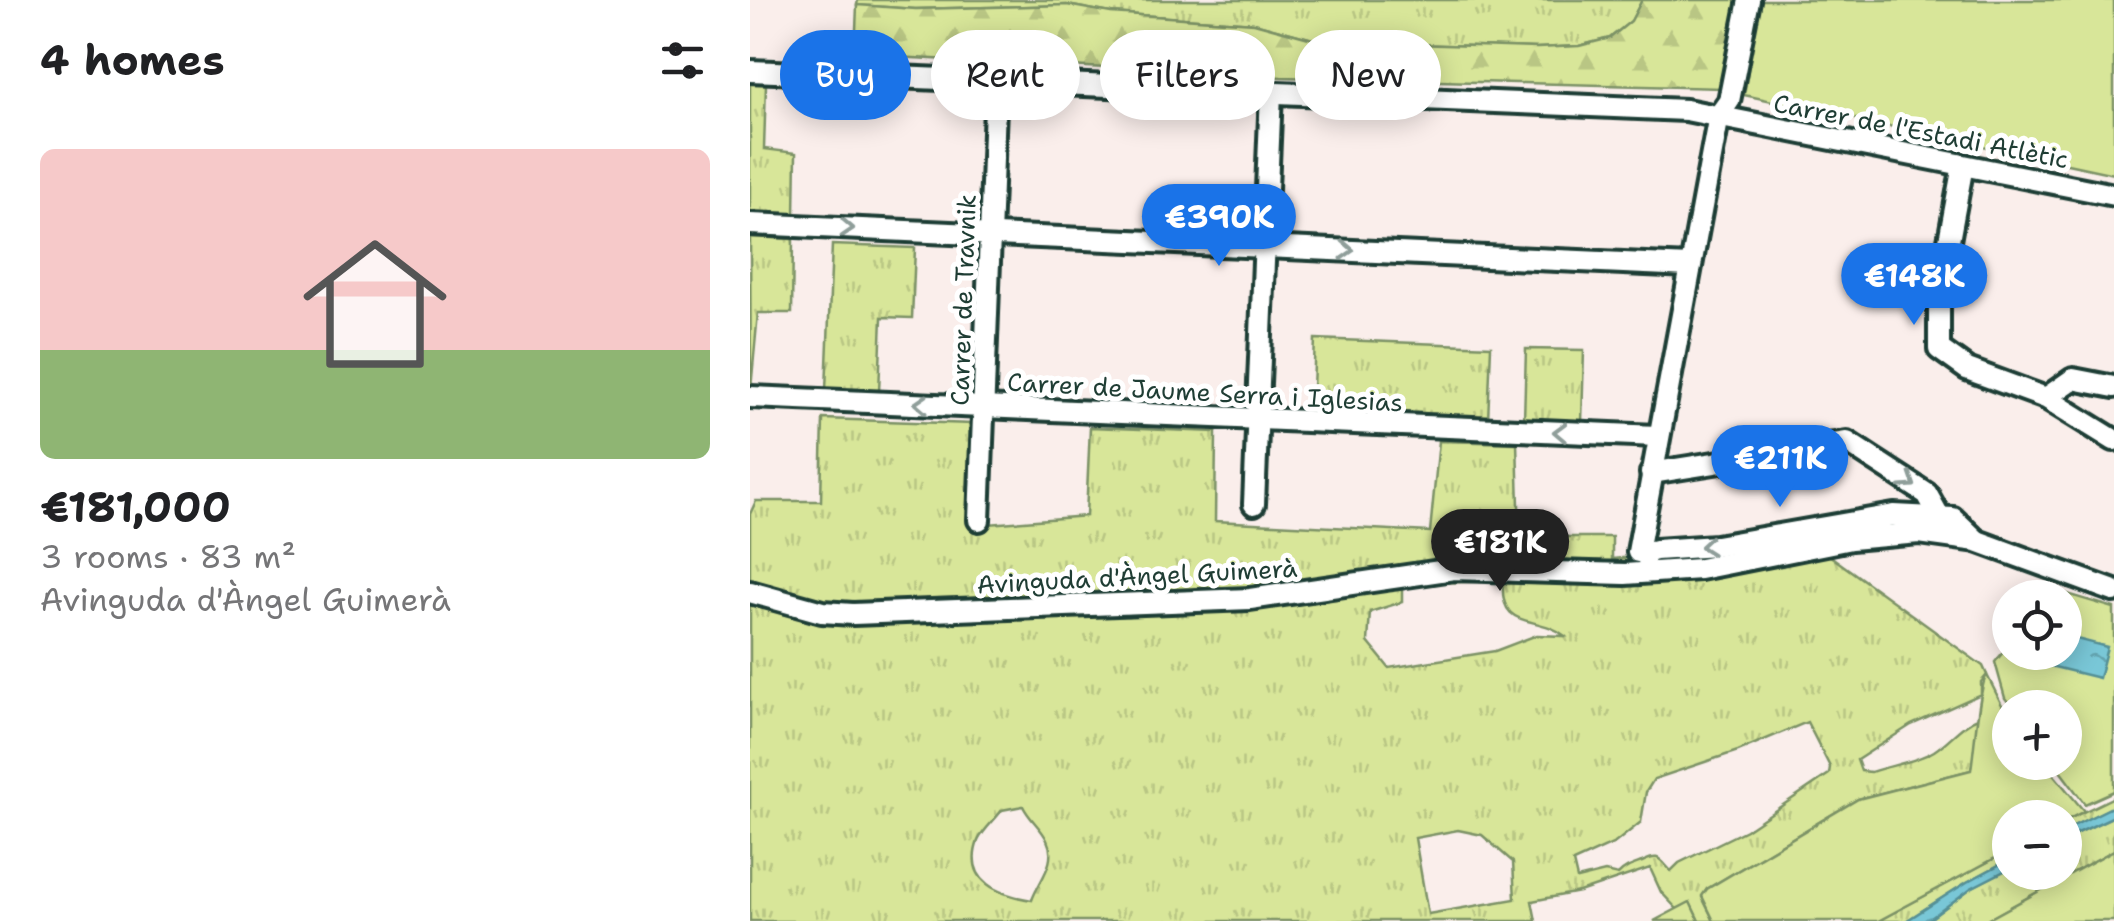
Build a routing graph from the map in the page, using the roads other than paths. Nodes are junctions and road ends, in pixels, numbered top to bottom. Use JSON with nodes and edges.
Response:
{"nodes":[{"id":1,"x":1749,"y":0,"type":"edge"},
{"id":2,"x":750,"y":71,"type":"edge"},
{"id":3,"x":931,"y":79,"type":"edge"},
{"id":4,"x":1275,"y":92,"type":"edge"},
{"id":5,"x":1719,"y":116,"type":"junction"},
{"id":6,"x":995,"y":120,"type":"edge"},
{"id":7,"x":1270,"y":120,"type":"edge"},
{"id":8,"x":1963,"y":165,"type":"junction"},
{"id":9,"x":2114,"y":195,"type":"edge"},
{"id":10,"x":750,"y":224,"type":"edge"},
{"id":11,"x":990,"y":235,"type":"junction"},
{"id":12,"x":1265,"y":246,"type":"junction"},
{"id":13,"x":1690,"y":266,"type":"junction"},
{"id":14,"x":2114,"y":386,"type":"edge"},
{"id":15,"x":750,"y":396,"type":"edge"},
{"id":16,"x":2046,"y":398,"type":"junction"},
{"id":17,"x":984,"y":407,"type":"junction"},
{"id":18,"x":1258,"y":420,"type":"junction"},
{"id":19,"x":2112,"y":433,"type":"edge"},
{"id":20,"x":1658,"y":436,"type":"junction"},
{"id":21,"x":1651,"y":473,"type":"junction"},
{"id":22,"x":1254,"y":504,"type":"dead end"},
{"id":23,"x":979,"y":520,"type":"dead end"},
{"id":24,"x":1942,"y":526,"type":"junction"},
{"id":25,"x":1645,"y":560,"type":"junction"},
{"id":26,"x":750,"y":588,"type":"edge"},
{"id":27,"x":2114,"y":591,"type":"edge"}],
"edges":[{"from":1,"to":5,"type":"street"},
{"from":2,"to":3,"type":"street","name":"Carrer de l'Estadi Atlètic"},
{"from":4,"to":5,"type":"street","name":"Carrer de l'Estadi Atlètic"},
{"from":5,"to":8,"type":"street","name":"Carrer de l'Estadi Atlètic"},
{"from":5,"to":13,"type":"street"},
{"from":6,"to":11,"type":"street","name":"Carrer de Travnik"},
{"from":7,"to":12,"type":"street"},
{"from":8,"to":9,"type":"street","name":"Carrer de l'Estadi Atlètic"},
{"from":8,"to":16,"type":"street"},
{"from":10,"to":11,"type":"street","one_way":true},
{"from":11,"to":12,"type":"street"},
{"from":11,"to":17,"type":"street","name":"Carrer de Travnik"},
{"from":12,"to":13,"type":"street","one_way":true},
{"from":12,"to":18,"type":"street"},
{"from":13,"to":20,"type":"street"},
{"from":14,"to":16,"type":"street"},
{"from":17,"to":15,"type":"street","name":"Carrer de Jaume Serra i Iglesias","one_way":true},
{"from":16,"to":19,"type":"street"},
{"from":17,"to":18,"type":"street","name":"Carrer de Jaume Serra i Iglesias"},
{"from":17,"to":23,"type":"street","name":"Carrer de Travnik"},
{"from":20,"to":18,"type":"street","name":"Carrer de Jaume Serra i Iglesias","one_way":true},
{"from":18,"to":22,"type":"street"},
{"from":20,"to":21,"type":"street"},
{"from":21,"to":24,"type":"street","one_way":true},
{"from":21,"to":25,"type":"street"},
{"from":24,"to":25,"type":"street","name":"Avinguda d'Àngel Guimerà"},
{"from":24,"to":27,"type":"street","name":"Avinguda d'Àngel Guimerà"},
{"from":25,"to":26,"type":"street","name":"Avinguda d'Àngel Guimerà"}]}
